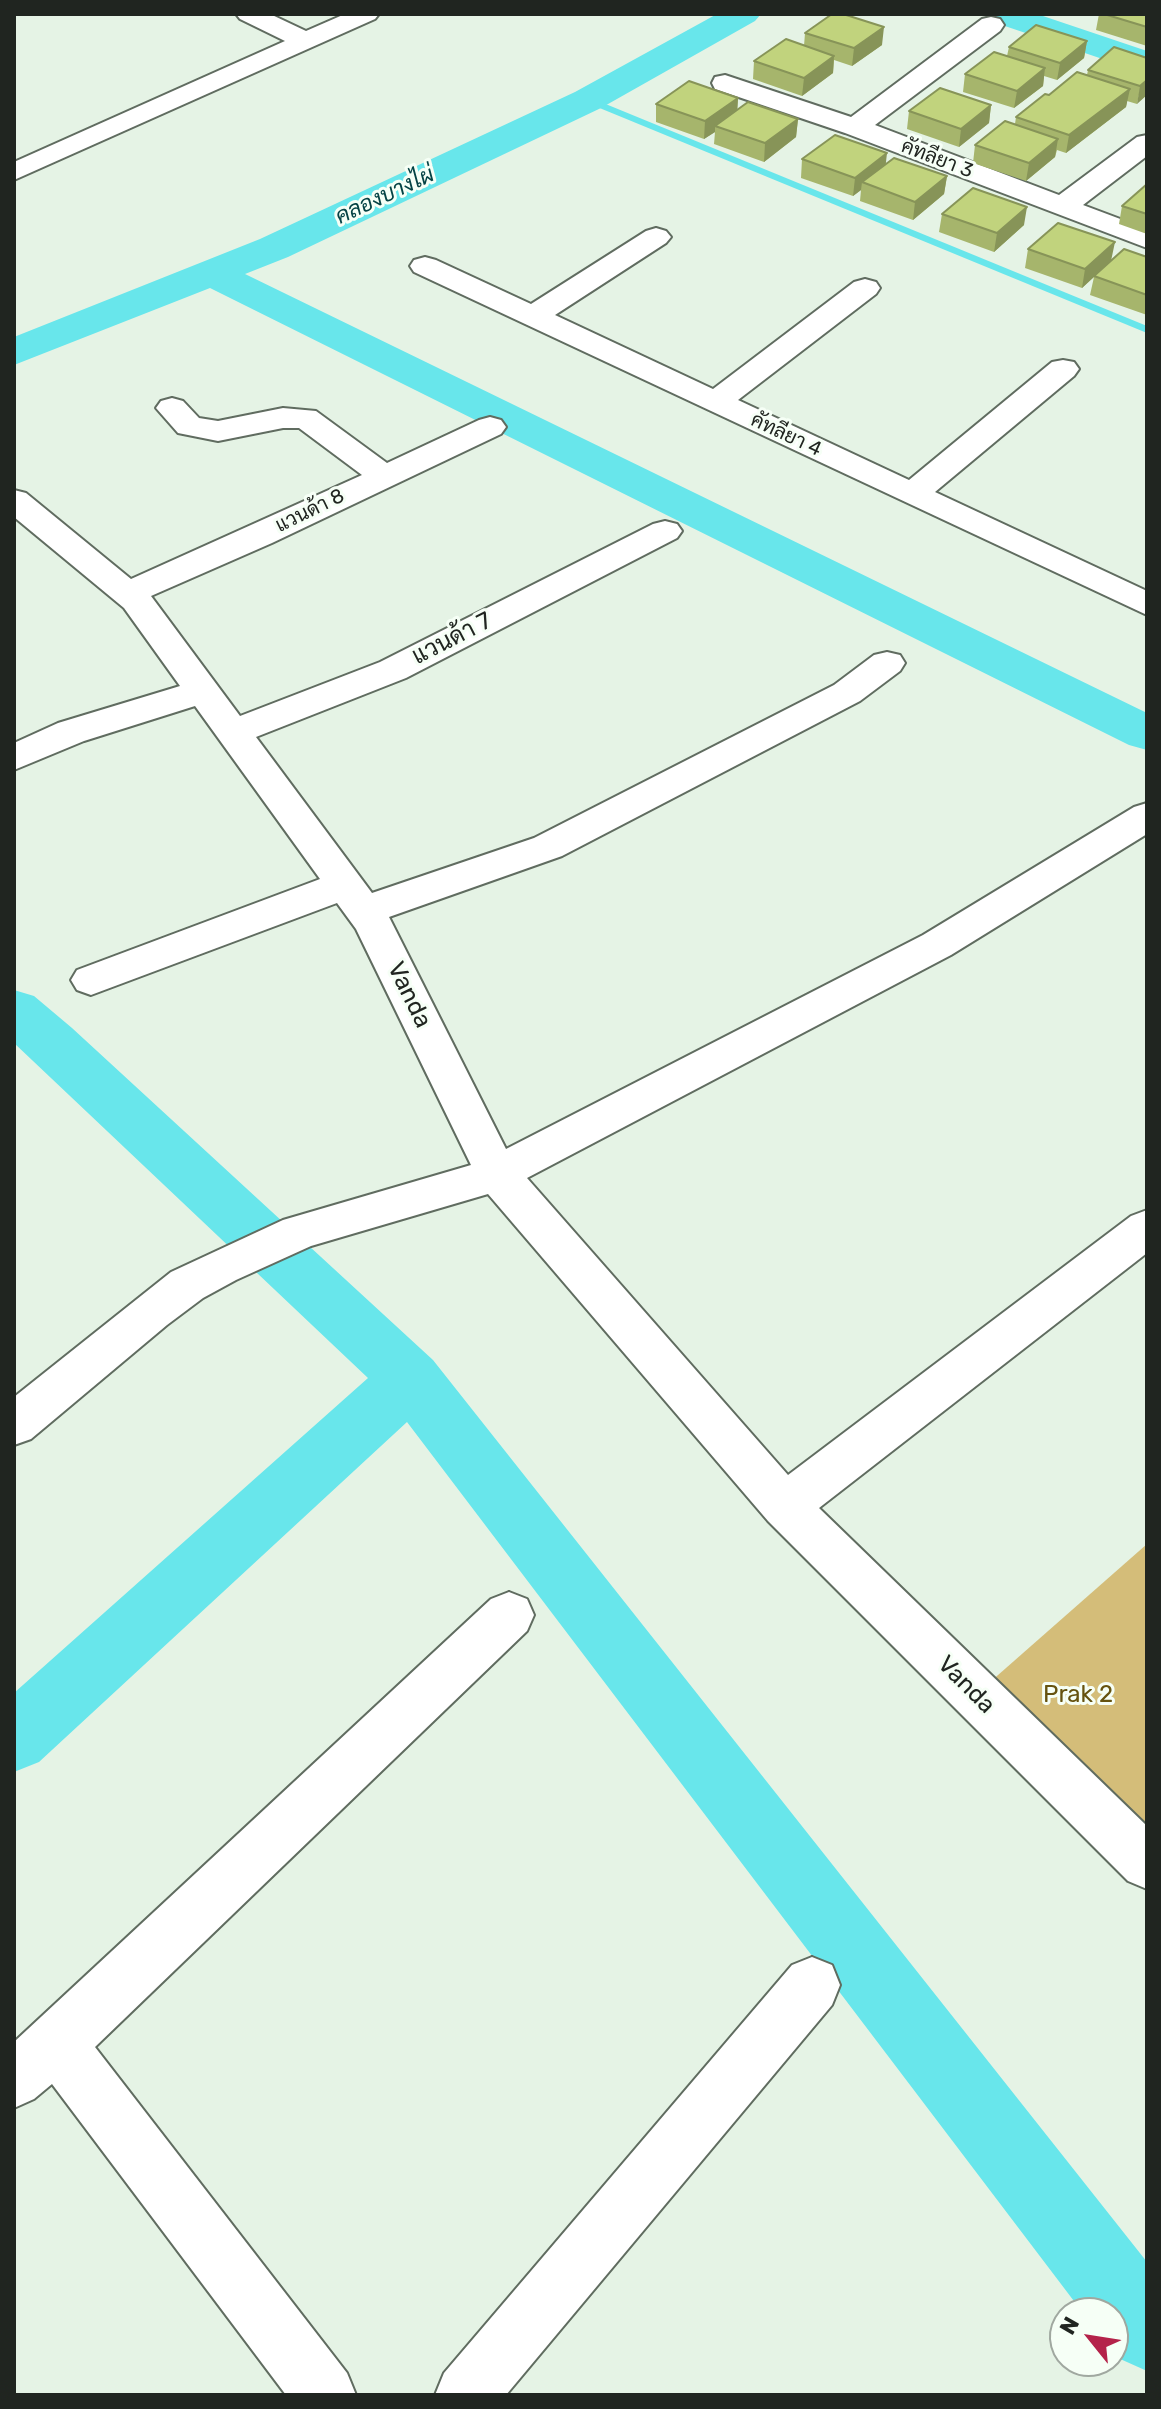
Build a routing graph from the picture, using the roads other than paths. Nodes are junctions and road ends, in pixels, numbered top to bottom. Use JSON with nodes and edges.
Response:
{"nodes":[{"id":1,"x":249,"y":14,"type":"edge"},
{"id":2,"x":366,"y":14,"type":"edge"},
{"id":3,"x":991,"y":25,"type":"dead end"},
{"id":4,"x":306,"y":41,"type":"junction"},
{"id":5,"x":725,"y":83,"type":"dead end"},
{"id":6,"x":855,"y":127,"type":"junction"},
{"id":7,"x":1147,"y":143,"type":"edge"},
{"id":8,"x":14,"y":172,"type":"edge"},
{"id":9,"x":1062,"y":207,"type":"junction"},
{"id":10,"x":656,"y":237,"type":"dead end"},
{"id":11,"x":1147,"y":239,"type":"edge"},
{"id":12,"x":425,"y":266,"type":"dead end"},
{"id":13,"x":865,"y":288,"type":"dead end"},
{"id":14,"x":533,"y":316,"type":"junction"},
{"id":15,"x":1063,"y":369,"type":"dead end"},
{"id":16,"x":716,"y":402,"type":"junction"},
{"id":17,"x":172,"y":408,"type":"dead end"},
{"id":18,"x":490,"y":427,"type":"dead end"},
{"id":19,"x":383,"y":476,"type":"junction"},
{"id":20,"x":912,"y":494,"type":"junction"},
{"id":21,"x":14,"y":500,"type":"edge"},
{"id":22,"x":665,"y":531,"type":"dead end"},
{"id":23,"x":128,"y":593,"type":"junction"},
{"id":24,"x":1142,"y":596,"type":"edge"},
{"id":25,"x":887,"y":663,"type":"dead end"},
{"id":26,"x":203,"y":691,"type":"junction"},
{"id":27,"x":233,"y":732,"type":"junction"},
{"id":28,"x":14,"y":758,"type":"edge"},
{"id":29,"x":1147,"y":816,"type":"edge"},
{"id":30,"x":354,"y":898,"type":"junction"},
{"id":31,"x":91,"y":980,"type":"dead end"},
{"id":32,"x":497,"y":1174,"type":"junction"},
{"id":33,"x":1147,"y":1228,"type":"edge"},
{"id":34,"x":14,"y":1425,"type":"edge"},
{"id":35,"x":785,"y":1506,"type":"junction"},
{"id":36,"x":509,"y":1615,"type":"dead end"},
{"id":37,"x":1147,"y":1863,"type":"edge"},
{"id":38,"x":812,"y":1985,"type":"dead end"},
{"id":39,"x":35,"y":2062,"type":"edge"},
{"id":40,"x":325,"y":2395,"type":"edge"},
{"id":41,"x":466,"y":2395,"type":"edge"}],
"edges":[{"from":1,"to":4,"type":"street"},
{"from":2,"to":4,"type":"street"},
{"from":3,"to":6,"type":"street"},
{"from":4,"to":8,"type":"street"},
{"from":5,"to":6,"type":"street","name":"คัทลียา 3"},
{"from":6,"to":9,"type":"street","name":"คัทลียา 3"},
{"from":7,"to":9,"type":"street"},
{"from":9,"to":11,"type":"street","name":"คัทลียา 3"},
{"from":10,"to":14,"type":"street"},
{"from":12,"to":14,"type":"street","name":"คัทลียา 4"},
{"from":13,"to":16,"type":"street"},
{"from":14,"to":16,"type":"street","name":"คัทลียา 4"},
{"from":15,"to":20,"type":"street"},
{"from":16,"to":20,"type":"street","name":"คัทลียา 4"},
{"from":17,"to":19,"type":"street"},
{"from":18,"to":19,"type":"street","name":"แวนด้า 8"},
{"from":19,"to":23,"type":"street","name":"แวนด้า 8"},
{"from":20,"to":24,"type":"street","name":"คัทลียา 4"},
{"from":21,"to":23,"type":"street","name":"Vanda"},
{"from":22,"to":27,"type":"street","name":"แวนด้า 7"},
{"from":23,"to":26,"type":"street","name":"Vanda"},
{"from":25,"to":30,"type":"street"},
{"from":26,"to":27,"type":"street","name":"Vanda"},
{"from":26,"to":28,"type":"street"},
{"from":27,"to":30,"type":"street","name":"Vanda"},
{"from":29,"to":32,"type":"street"},
{"from":30,"to":31,"type":"street"},
{"from":30,"to":32,"type":"street","name":"Vanda"},
{"from":32,"to":34,"type":"street"},
{"from":32,"to":35,"type":"street","name":"Vanda"},
{"from":33,"to":35,"type":"street"},
{"from":35,"to":37,"type":"street","name":"Vanda"},
{"from":36,"to":39,"type":"street"},
{"from":38,"to":41,"type":"street"},
{"from":39,"to":40,"type":"street"}]}
